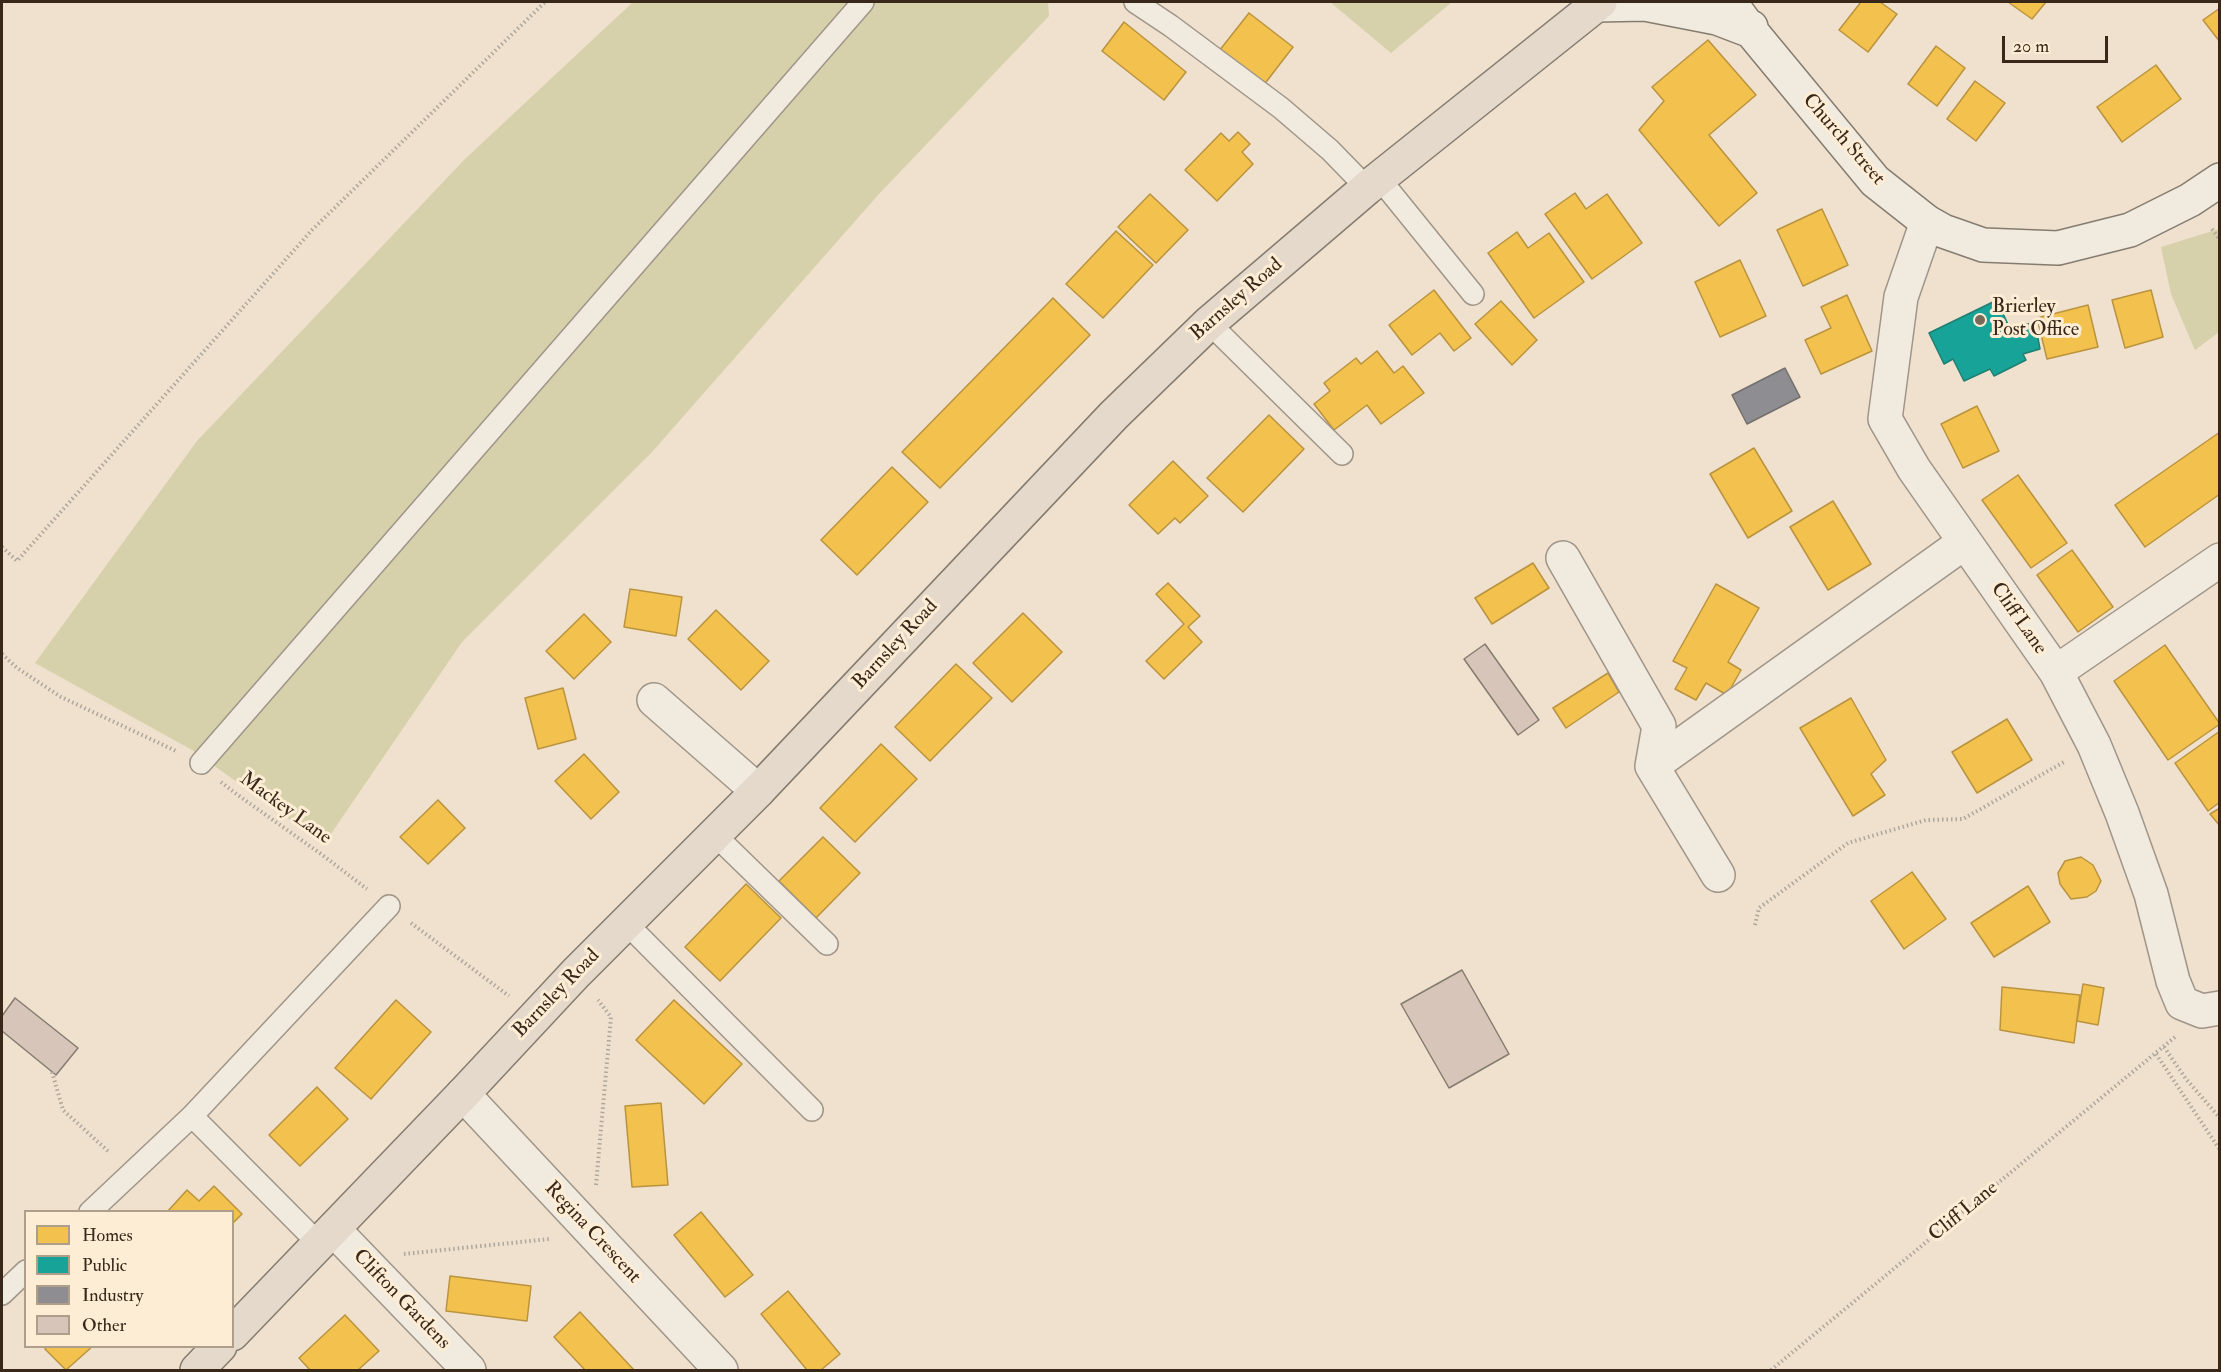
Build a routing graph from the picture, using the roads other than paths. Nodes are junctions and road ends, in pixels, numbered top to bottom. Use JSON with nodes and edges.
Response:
{"nodes":[{"id":1,"x":863,"y":2,"type":"edge"},
{"id":2,"x":1135,"y":2,"type":"edge"},
{"id":3,"x":1158,"y":2,"type":"edge"},
{"id":4,"x":1730,"y":2,"type":"edge"},
{"id":5,"x":1598,"y":3,"type":"edge"},
{"id":6,"x":1751,"y":16,"type":"edge"},
{"id":7,"x":1171,"y":26,"type":"junction"},
{"id":8,"x":2220,"y":180,"type":"edge"},
{"id":9,"x":1373,"y":183,"type":"junction"},
{"id":10,"x":1927,"y":222,"type":"junction"},
{"id":11,"x":1473,"y":294,"type":"dead end"},
{"id":12,"x":1209,"y":323,"type":"junction"},
{"id":13,"x":1342,"y":454,"type":"dead end"},
{"id":14,"x":1965,"y":542,"type":"junction"},
{"id":15,"x":1563,"y":558,"type":"dead end"},
{"id":16,"x":2220,"y":560,"type":"edge"},
{"id":17,"x":2056,"y":672,"type":"junction"},
{"id":18,"x":654,"y":700,"type":"dead end"},
{"id":19,"x":201,"y":763,"type":"road end"},
{"id":20,"x":1653,"y":765,"type":"junction"},
{"id":21,"x":758,"y":791,"type":"junction"},
{"id":22,"x":715,"y":835,"type":"junction"},
{"id":23,"x":1718,"y":875,"type":"dead end"},
{"id":24,"x":389,"y":906,"type":"road end"},
{"id":25,"x":626,"y":923,"type":"junction"},
{"id":26,"x":827,"y":944,"type":"dead end"},
{"id":27,"x":2211,"y":1010,"type":"edge"},
{"id":28,"x":463,"y":1094,"type":"junction"},
{"id":29,"x":812,"y":1110,"type":"dead end"},
{"id":30,"x":192,"y":1116,"type":"junction"},
{"id":31,"x":92,"y":1210,"type":"edge"},
{"id":32,"x":326,"y":1237,"type":"junction"},
{"id":33,"x":24,"y":1273,"type":"edge"},
{"id":34,"x":2,"y":1294,"type":"edge"},
{"id":35,"x":234,"y":1332,"type":"edge"},
{"id":36,"x":219,"y":1348,"type":"edge"},
{"id":37,"x":197,"y":1371,"type":"edge"},
{"id":38,"x":469,"y":1371,"type":"edge"},
{"id":39,"x":721,"y":1371,"type":"edge"}],
"edges":[{"from":1,"to":19,"type":"lane"},
{"from":2,"to":7,"type":"lane"},
{"from":3,"to":7,"type":"lane"},
{"from":4,"to":6,"type":"street","name":"Church Street"},
{"from":5,"to":6,"type":"street"},
{"from":5,"to":9,"type":"highway","name":"Barnsley Road"},
{"from":6,"to":10,"type":"street","name":"Church Street"},
{"from":7,"to":9,"type":"lane"},
{"from":8,"to":10,"type":"street","name":"Church Street"},
{"from":9,"to":11,"type":"lane"},
{"from":9,"to":12,"type":"highway","name":"Barnsley Road"},
{"from":10,"to":14,"type":"street","name":"Cliff Lane"},
{"from":12,"to":13,"type":"lane"},
{"from":12,"to":21,"type":"highway","name":"Barnsley Road"},
{"from":14,"to":17,"type":"street","name":"Cliff Lane"},
{"from":14,"to":20,"type":"street"},
{"from":15,"to":20,"type":"street"},
{"from":16,"to":17,"type":"street"},
{"from":17,"to":27,"type":"street","name":"Cliff Lane"},
{"from":18,"to":21,"type":"street"},
{"from":20,"to":23,"type":"street"},
{"from":21,"to":22,"type":"highway","name":"Barnsley Road"},
{"from":22,"to":25,"type":"highway","name":"Barnsley Road"},
{"from":22,"to":26,"type":"lane"},
{"from":24,"to":30,"type":"lane"},
{"from":25,"to":28,"type":"highway","name":"Barnsley Road"},
{"from":25,"to":29,"type":"lane"},
{"from":28,"to":32,"type":"highway","name":"Barnsley Road"},
{"from":28,"to":39,"type":"street","name":"Regina Crescent"},
{"from":30,"to":31,"type":"lane"},
{"from":30,"to":32,"type":"lane"},
{"from":32,"to":35,"type":"highway","name":"Barnsley Road"},
{"from":32,"to":38,"type":"street","name":"Clifton Gardens"},
{"from":33,"to":34,"type":"lane"},
{"from":36,"to":37,"type":"highway"}]}
